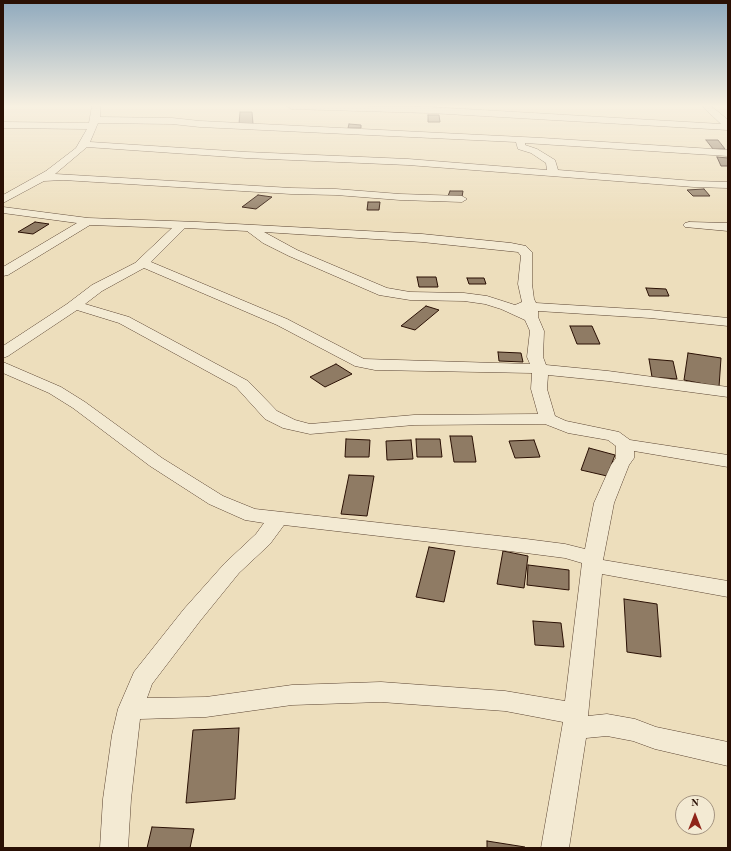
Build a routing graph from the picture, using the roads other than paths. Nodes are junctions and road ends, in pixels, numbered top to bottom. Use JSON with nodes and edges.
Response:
{"nodes":[{"id":1,"x":82,"y":146,"type":"edge"},
{"id":2,"x":109,"y":146,"type":"edge"},
{"id":3,"x":521,"y":146,"type":"edge"},
{"id":4,"x":611,"y":146,"type":"edge"},
{"id":5,"x":728,"y":153,"type":"edge"},
{"id":6,"x":553,"y":173,"type":"junction"},
{"id":7,"x":41,"y":178,"type":"junction"},
{"id":8,"x":728,"y":185,"type":"edge"},
{"id":9,"x":462,"y":199,"type":"dead end"},
{"id":10,"x":3,"y":200,"type":"edge"},
{"id":11,"x":3,"y":210,"type":"edge"},
{"id":12,"x":88,"y":221,"type":"junction"},
{"id":13,"x":689,"y":224,"type":"dead end"},
{"id":14,"x":181,"y":225,"type":"junction"},
{"id":15,"x":728,"y":226,"type":"edge"},
{"id":16,"x":250,"y":228,"type":"junction"},
{"id":17,"x":142,"y":263,"type":"junction"},
{"id":18,"x":3,"y":272,"type":"edge"},
{"id":19,"x":75,"y":305,"type":"junction"},
{"id":20,"x":531,"y":312,"type":"junction"},
{"id":21,"x":728,"y":322,"type":"edge"},
{"id":22,"x":3,"y":353,"type":"edge"},
{"id":23,"x":3,"y":367,"type":"edge"},
{"id":24,"x":539,"y":369,"type":"junction"},
{"id":25,"x":728,"y":392,"type":"edge"},
{"id":26,"x":548,"y":419,"type":"junction"},
{"id":27,"x":625,"y":444,"type":"junction"},
{"id":28,"x":728,"y":460,"type":"edge"},
{"id":29,"x":278,"y":519,"type":"junction"},
{"id":30,"x":593,"y":562,"type":"junction"},
{"id":31,"x":728,"y":589,"type":"edge"},
{"id":32,"x":130,"y":709,"type":"junction"},
{"id":33,"x":575,"y":721,"type":"junction"},
{"id":34,"x":728,"y":754,"type":"edge"},
{"id":35,"x":114,"y":848,"type":"edge"},
{"id":36,"x":555,"y":848,"type":"edge"}],
"edges":[{"from":1,"to":7,"type":"street"},
{"from":2,"to":6,"type":"street"},
{"from":3,"to":6,"type":"street"},
{"from":4,"to":5,"type":"street"},
{"from":6,"to":8,"type":"street"},
{"from":7,"to":9,"type":"street"},
{"from":7,"to":10,"type":"street"},
{"from":11,"to":12,"type":"street"},
{"from":12,"to":14,"type":"street"},
{"from":12,"to":18,"type":"street"},
{"from":13,"to":15,"type":"street"},
{"from":14,"to":16,"type":"street"},
{"from":14,"to":17,"type":"street"},
{"from":16,"to":20,"type":"street"},
{"from":16,"to":20,"type":"street"},
{"from":17,"to":19,"type":"street"},
{"from":17,"to":24,"type":"street"},
{"from":19,"to":22,"type":"street"},
{"from":19,"to":26,"type":"street"},
{"from":20,"to":21,"type":"street"},
{"from":20,"to":24,"type":"street"},
{"from":23,"to":29,"type":"street"},
{"from":24,"to":25,"type":"street"},
{"from":24,"to":26,"type":"street"},
{"from":26,"to":27,"type":"street"},
{"from":27,"to":28,"type":"street"},
{"from":27,"to":30,"type":"street"},
{"from":29,"to":30,"type":"street"},
{"from":29,"to":32,"type":"street"},
{"from":30,"to":31,"type":"street"},
{"from":30,"to":33,"type":"street"},
{"from":32,"to":33,"type":"street"},
{"from":32,"to":35,"type":"street"},
{"from":33,"to":34,"type":"street"},
{"from":33,"to":36,"type":"street"}]}
